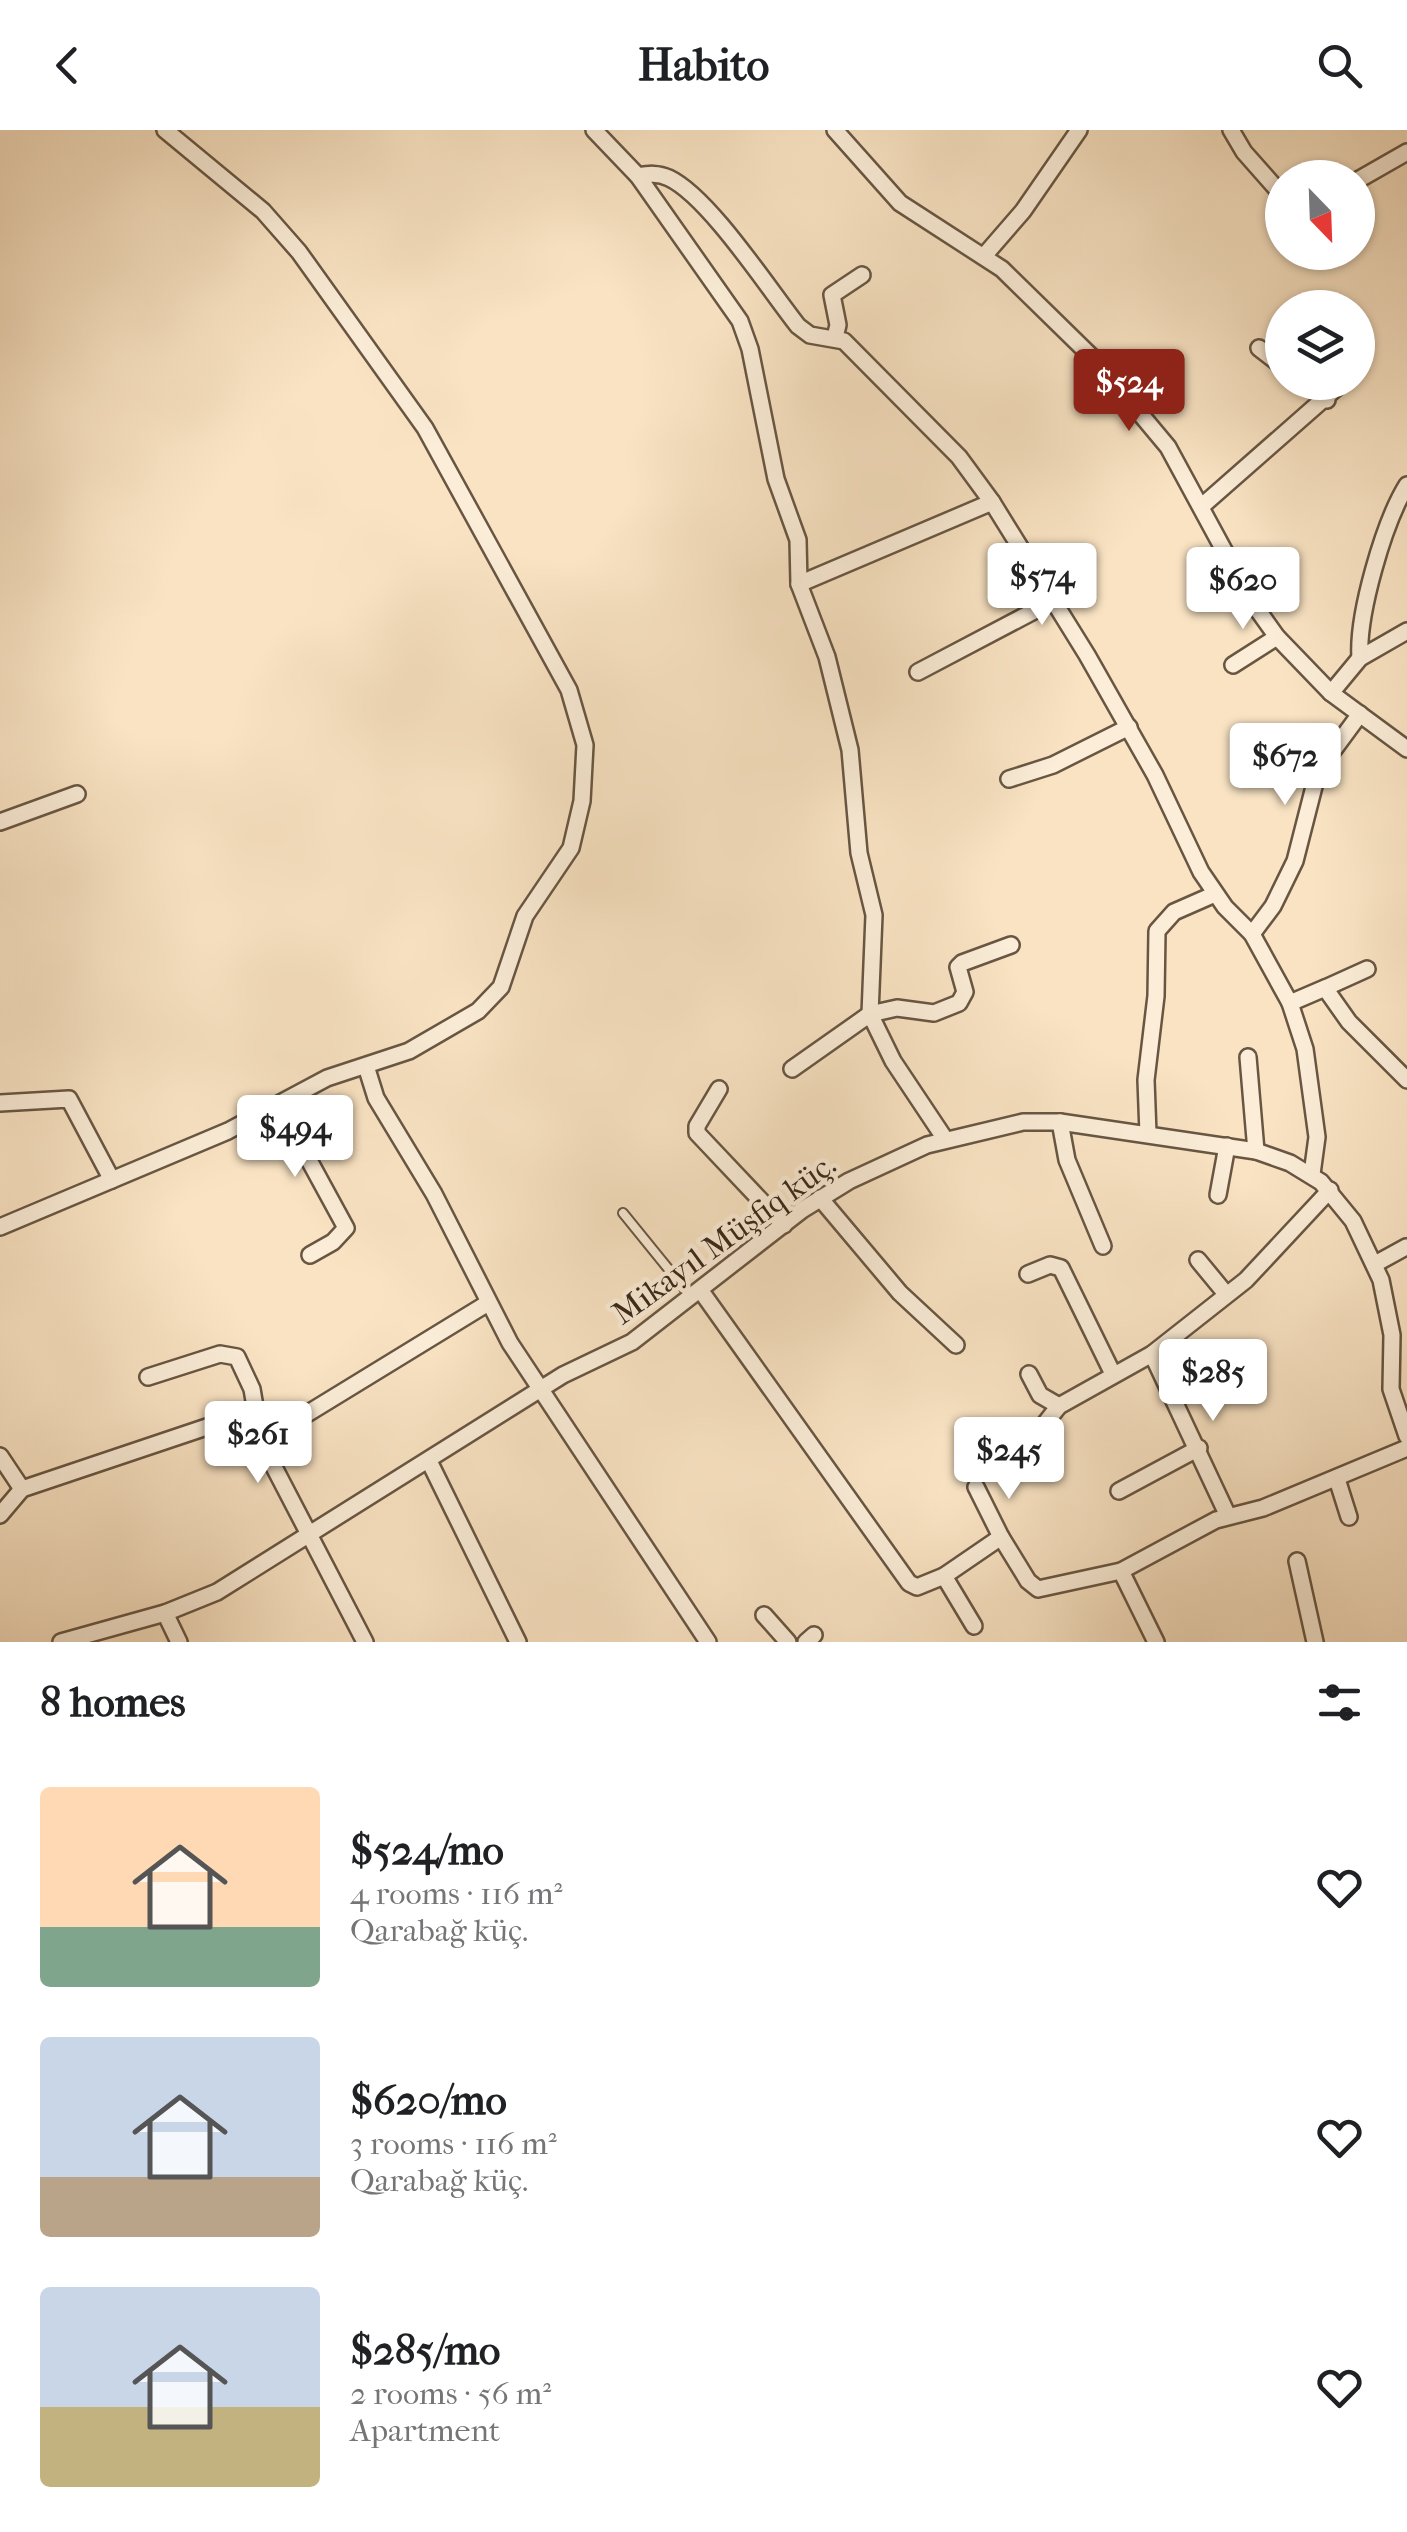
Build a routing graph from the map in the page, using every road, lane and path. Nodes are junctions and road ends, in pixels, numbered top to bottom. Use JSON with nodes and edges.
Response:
{"nodes":[{"id":1,"x":165,"y":130,"type":"edge"},
{"id":2,"x":594,"y":130,"type":"edge"},
{"id":3,"x":835,"y":130,"type":"edge"},
{"id":4,"x":1080,"y":130,"type":"edge"},
{"id":5,"x":1231,"y":130,"type":"edge"},
{"id":6,"x":1407,"y":152,"type":"edge"},
{"id":7,"x":1375,"y":170,"type":"edge"},
{"id":8,"x":638,"y":176,"type":"junction"},
{"id":9,"x":1265,"y":176,"type":"edge"},
{"id":10,"x":984,"y":256,"type":"junction"},
{"id":11,"x":862,"y":275,"type":"dead end"},
{"id":12,"x":836,"y":337,"type":"junction"},
{"id":13,"x":1259,"y":348,"type":"dead end"},
{"id":14,"x":1265,"y":353,"type":"edge"},
{"id":15,"x":1327,"y":400,"type":"edge"},
{"id":16,"x":1407,"y":485,"type":"edge"},
{"id":17,"x":992,"y":502,"type":"junction"},
{"id":18,"x":1202,"y":506,"type":"junction"},
{"id":19,"x":799,"y":584,"type":"junction"},
{"id":20,"x":1052,"y":602,"type":"junction"},
{"id":21,"x":1407,"y":631,"type":"edge"},
{"id":22,"x":1277,"y":637,"type":"junction"},
{"id":23,"x":1360,"y":658,"type":"junction"},
{"id":24,"x":1233,"y":665,"type":"dead end"},
{"id":25,"x":918,"y":672,"type":"dead end"},
{"id":26,"x":1332,"y":693,"type":"junction"},
{"id":27,"x":1360,"y":714,"type":"junction"},
{"id":28,"x":1129,"y":727,"type":"junction"},
{"id":29,"x":1406,"y":746,"type":"edge"},
{"id":30,"x":1008,"y":780,"type":"dead end"},
{"id":31,"x":77,"y":794,"type":"dead end"},
{"id":32,"x":0,"y":822,"type":"edge"},
{"id":33,"x":1215,"y":894,"type":"junction"},
{"id":34,"x":1252,"y":934,"type":"junction"},
{"id":35,"x":1011,"y":945,"type":"dead end"},
{"id":36,"x":1367,"y":969,"type":"dead end"},
{"id":37,"x":1325,"y":988,"type":"junction"},
{"id":38,"x":1290,"y":1003,"type":"junction"},
{"id":39,"x":870,"y":1014,"type":"junction"},
{"id":40,"x":1248,"y":1056,"type":"dead end"},
{"id":41,"x":366,"y":1066,"type":"junction"},
{"id":42,"x":792,"y":1069,"type":"dead end"},
{"id":43,"x":1407,"y":1080,"type":"edge"},
{"id":44,"x":719,"y":1090,"type":"dead end"},
{"id":45,"x":0,"y":1103,"type":"edge"},
{"id":46,"x":278,"y":1105,"type":"junction"},
{"id":47,"x":1060,"y":1122,"type":"junction"},
{"id":48,"x":1148,"y":1134,"type":"junction"},
{"id":49,"x":945,"y":1139,"type":"junction"},
{"id":50,"x":1227,"y":1146,"type":"junction"},
{"id":51,"x":1256,"y":1151,"type":"junction"},
{"id":52,"x":1312,"y":1174,"type":"junction"},
{"id":53,"x":112,"y":1180,"type":"junction"},
{"id":54,"x":1330,"y":1190,"type":"junction"},
{"id":55,"x":1218,"y":1196,"type":"dead end"},
{"id":56,"x":820,"y":1198,"type":"junction"},
{"id":57,"x":623,"y":1213,"type":"dead end"},
{"id":58,"x":784,"y":1225,"type":"junction"},
{"id":59,"x":0,"y":1227,"type":"edge"},
{"id":60,"x":1103,"y":1246,"type":"dead end"},
{"id":61,"x":1406,"y":1247,"type":"edge"},
{"id":62,"x":310,"y":1256,"type":"dead end"},
{"id":63,"x":1198,"y":1260,"type":"dead end"},
{"id":64,"x":1375,"y":1264,"type":"junction"},
{"id":65,"x":1028,"y":1274,"type":"dead end"},
{"id":66,"x":696,"y":1294,"type":"junction"},
{"id":67,"x":1226,"y":1294,"type":"junction"},
{"id":68,"x":488,"y":1303,"type":"junction"},
{"id":69,"x":1400,"y":1333,"type":"edge"},
{"id":70,"x":956,"y":1345,"type":"dead end"},
{"id":71,"x":1152,"y":1354,"type":"junction"},
{"id":72,"x":1029,"y":1374,"type":"dead end"},
{"id":73,"x":1113,"y":1374,"type":"junction"},
{"id":74,"x":148,"y":1376,"type":"dead end"},
{"id":75,"x":541,"y":1390,"type":"junction"},
{"id":76,"x":1059,"y":1406,"type":"junction"},
{"id":77,"x":257,"y":1410,"type":"junction"},
{"id":78,"x":1407,"y":1436,"type":"edge"},
{"id":79,"x":261,"y":1442,"type":"junction"},
{"id":80,"x":1027,"y":1446,"type":"dead end"},
{"id":81,"x":1200,"y":1448,"type":"junction"},
{"id":82,"x":1407,"y":1448,"type":"edge"},
{"id":83,"x":0,"y":1456,"type":"edge"},
{"id":84,"x":430,"y":1463,"type":"junction"},
{"id":85,"x":1336,"y":1479,"type":"junction"},
{"id":86,"x":976,"y":1486,"type":"dead end"},
{"id":87,"x":22,"y":1489,"type":"junction"},
{"id":88,"x":1119,"y":1491,"type":"dead end"},
{"id":89,"x":0,"y":1515,"type":"edge"},
{"id":90,"x":1228,"y":1516,"type":"junction"},
{"id":91,"x":1349,"y":1517,"type":"dead end"},
{"id":92,"x":309,"y":1533,"type":"junction"},
{"id":93,"x":1002,"y":1537,"type":"junction"},
{"id":94,"x":1296,"y":1561,"type":"dead end"},
{"id":95,"x":1120,"y":1571,"type":"junction"},
{"id":96,"x":944,"y":1576,"type":"junction"},
{"id":97,"x":165,"y":1614,"type":"junction"},
{"id":98,"x":764,"y":1615,"type":"dead end"},
{"id":99,"x":974,"y":1626,"type":"dead end"},
{"id":100,"x":61,"y":1642,"type":"edge"},
{"id":101,"x":179,"y":1642,"type":"edge"},
{"id":102,"x":365,"y":1642,"type":"edge"},
{"id":103,"x":518,"y":1642,"type":"edge"},
{"id":104,"x":708,"y":1642,"type":"edge"},
{"id":105,"x":788,"y":1642,"type":"edge"},
{"id":106,"x":1156,"y":1642,"type":"edge"},
{"id":107,"x":1316,"y":1642,"type":"edge"}],
"edges":[{"from":1,"to":41,"type":"street"},
{"from":2,"to":8,"type":"street"},
{"from":3,"to":10,"type":"street"},
{"from":4,"to":10,"type":"street"},
{"from":5,"to":9,"type":"street"},
{"from":6,"to":7,"type":"street"},
{"from":8,"to":12,"type":"street"},
{"from":8,"to":19,"type":"street"},
{"from":10,"to":18,"type":"street"},
{"from":11,"to":12,"type":"street"},
{"from":12,"to":17,"type":"street"},
{"from":13,"to":14,"type":"street"},
{"from":15,"to":18,"type":"street"},
{"from":16,"to":23,"type":"street"},
{"from":17,"to":19,"type":"street"},
{"from":17,"to":20,"type":"street"},
{"from":18,"to":22,"type":"street"},
{"from":19,"to":39,"type":"street"},
{"from":20,"to":25,"type":"street"},
{"from":20,"to":28,"type":"street"},
{"from":21,"to":23,"type":"street"},
{"from":22,"to":24,"type":"street"},
{"from":22,"to":26,"type":"street"},
{"from":23,"to":26,"type":"street"},
{"from":26,"to":27,"type":"street"},
{"from":27,"to":29,"type":"street"},
{"from":27,"to":34,"type":"street"},
{"from":28,"to":30,"type":"street"},
{"from":28,"to":33,"type":"street"},
{"from":31,"to":32,"type":"street"},
{"from":33,"to":34,"type":"street"},
{"from":33,"to":48,"type":"street"},
{"from":34,"to":38,"type":"street"},
{"from":35,"to":39,"type":"street"},
{"from":36,"to":37,"type":"street"},
{"from":37,"to":38,"type":"street"},
{"from":37,"to":43,"type":"street"},
{"from":38,"to":52,"type":"street"},
{"from":39,"to":42,"type":"street"},
{"from":39,"to":49,"type":"street"},
{"from":40,"to":51,"type":"street"},
{"from":41,"to":46,"type":"street"},
{"from":41,"to":68,"type":"street"},
{"from":44,"to":58,"type":"street"},
{"from":45,"to":53,"type":"street"},
{"from":46,"to":53,"type":"street"},
{"from":46,"to":62,"type":"street"},
{"from":47,"to":48,"type":"street","name":"Mikayıl Müşfiq küç."},
{"from":47,"to":49,"type":"street","name":"Mikayıl Müşfiq küç."},
{"from":47,"to":60,"type":"street"},
{"from":48,"to":50,"type":"street","name":"Mikayıl Müşfiq küç."},
{"from":49,"to":56,"type":"street","name":"Mikayıl Müşfiq küç."},
{"from":50,"to":51,"type":"street","name":"Mikayıl Müşfiq küç."},
{"from":50,"to":55,"type":"street"},
{"from":51,"to":52,"type":"street","name":"Mikayıl Müşfiq küç."},
{"from":52,"to":54,"type":"street","name":"Mikayıl Müşfiq küç."},
{"from":53,"to":59,"type":"street"},
{"from":54,"to":64,"type":"street","name":"Mikayıl Müşfiq küç."},
{"from":54,"to":67,"type":"street"},
{"from":56,"to":58,"type":"street","name":"Mikayıl Müşfiq küç."},
{"from":56,"to":70,"type":"street"},
{"from":57,"to":66,"type":"lane"},
{"from":58,"to":66,"type":"street","name":"Mikayıl Müşfiq küç."},
{"from":61,"to":64,"type":"street"},
{"from":63,"to":67,"type":"street"},
{"from":64,"to":69,"type":"street","name":"Mikayıl Müşfiq küç."},
{"from":65,"to":73,"type":"street"},
{"from":66,"to":75,"type":"street","name":"Mikayıl Müşfiq küç."},
{"from":66,"to":96,"type":"street"},
{"from":67,"to":71,"type":"street"},
{"from":68,"to":75,"type":"street"},
{"from":68,"to":79,"type":"street"},
{"from":69,"to":78,"type":"street","name":"Mikayıl Müşfiq küç."},
{"from":71,"to":73,"type":"street"},
{"from":71,"to":81,"type":"street"},
{"from":72,"to":76,"type":"street"},
{"from":73,"to":76,"type":"street"},
{"from":74,"to":77,"type":"street"},
{"from":75,"to":84,"type":"street","name":"Mikayıl Müşfiq küç."},
{"from":75,"to":104,"type":"street"},
{"from":76,"to":80,"type":"street"},
{"from":77,"to":79,"type":"street"},
{"from":77,"to":87,"type":"street"},
{"from":79,"to":92,"type":"street"},
{"from":81,"to":88,"type":"street"},
{"from":81,"to":90,"type":"street"},
{"from":82,"to":85,"type":"street"},
{"from":83,"to":87,"type":"street"},
{"from":84,"to":92,"type":"street","name":"Mikayıl Müşfiq küç."},
{"from":84,"to":103,"type":"street"},
{"from":85,"to":90,"type":"street"},
{"from":85,"to":91,"type":"street"},
{"from":86,"to":93,"type":"street"},
{"from":87,"to":89,"type":"street"},
{"from":90,"to":95,"type":"street"},
{"from":92,"to":97,"type":"street","name":"Mikayıl Müşfiq küç."},
{"from":92,"to":102,"type":"street"},
{"from":93,"to":95,"type":"street"},
{"from":93,"to":96,"type":"street"},
{"from":94,"to":107,"type":"street"},
{"from":95,"to":106,"type":"street"},
{"from":96,"to":99,"type":"street"},
{"from":97,"to":100,"type":"street","name":"Mikayıl Müşfiq küç."},
{"from":97,"to":101,"type":"street"},
{"from":98,"to":105,"type":"street"}]}
